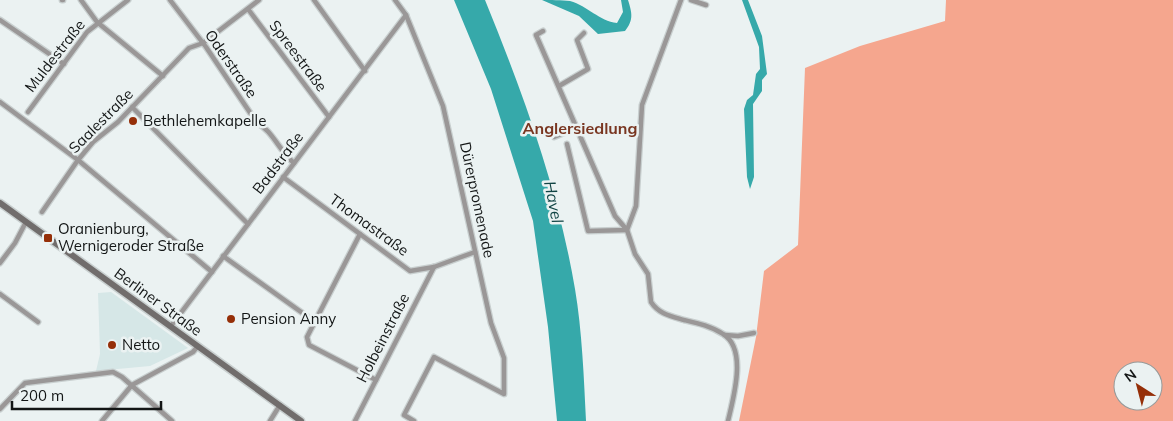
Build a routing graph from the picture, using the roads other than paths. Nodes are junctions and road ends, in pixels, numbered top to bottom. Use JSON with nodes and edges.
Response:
{"nodes":[{"id":1,"x":81,"y":0,"type":"edge"},
{"id":2,"x":128,"y":0,"type":"edge"},
{"id":3,"x":170,"y":0,"type":"edge"},
{"id":4,"x":259,"y":0,"type":"edge"},
{"id":5,"x":314,"y":0,"type":"edge"},
{"id":6,"x":395,"y":0,"type":"edge"},
{"id":7,"x":681,"y":0,"type":"edge"},
{"id":8,"x":691,"y":0,"type":"edge"},
{"id":9,"x":706,"y":5,"type":"dead end"},
{"id":10,"x":248,"y":9,"type":"junction"},
{"id":11,"x":406,"y":15,"type":"junction"},
{"id":12,"x":0,"y":20,"type":"edge"},
{"id":13,"x":97,"y":22,"type":"junction"},
{"id":14,"x":544,"y":31,"type":"dead end"},
{"id":15,"x":584,"y":33,"type":"dead end"},
{"id":16,"x":203,"y":43,"type":"junction"},
{"id":17,"x":64,"y":64,"type":"junction"},
{"id":18,"x":365,"y":71,"type":"junction"},
{"id":19,"x":163,"y":76,"type":"junction"},
{"id":20,"x":559,"y":86,"type":"junction"},
{"id":21,"x":0,"y":102,"type":"edge"},
{"id":22,"x":132,"y":107,"type":"junction"},
{"id":23,"x":28,"y":112,"type":"dead end"},
{"id":24,"x":329,"y":118,"type":"junction"},
{"id":25,"x":576,"y":128,"type":"junction"},
{"id":26,"x":554,"y":137,"type":"dead end"},
{"id":27,"x":568,"y":144,"type":"dead end"},
{"id":28,"x":78,"y":160,"type":"junction"},
{"id":29,"x":294,"y":163,"type":"junction"},
{"id":30,"x":283,"y":177,"type":"junction"},
{"id":31,"x":0,"y":203,"type":"edge"},
{"id":32,"x":42,"y":212,"type":"dead end"},
{"id":33,"x":26,"y":222,"type":"junction"},
{"id":34,"x":248,"y":224,"type":"junction"},
{"id":35,"x":627,"y":230,"type":"junction"},
{"id":36,"x":360,"y":234,"type":"junction"},
{"id":37,"x":475,"y":252,"type":"junction"},
{"id":38,"x":224,"y":256,"type":"junction"},
{"id":39,"x":0,"y":263,"type":"edge"},
{"id":40,"x":434,"y":267,"type":"junction"},
{"id":41,"x":212,"y":272,"type":"junction"},
{"id":42,"x":0,"y":294,"type":"edge"},
{"id":43,"x":38,"y":322,"type":"dead end"},
{"id":44,"x":315,"y":322,"type":"junction"},
{"id":45,"x":170,"y":326,"type":"junction"},
{"id":46,"x":754,"y":333,"type":"dead end"},
{"id":47,"x":725,"y":335,"type":"junction"},
{"id":48,"x":198,"y":346,"type":"junction"},
{"id":49,"x":376,"y":380,"type":"junction"},
{"id":50,"x":132,"y":385,"type":"junction"},
{"id":51,"x":280,"y":406,"type":"junction"},
{"id":52,"x":0,"y":409,"type":"edge"},
{"id":53,"x":166,"y":419,"type":"edge"},
{"id":54,"x":102,"y":421,"type":"edge"},
{"id":55,"x":172,"y":421,"type":"edge"},
{"id":56,"x":270,"y":421,"type":"edge"},
{"id":57,"x":302,"y":421,"type":"edge"},
{"id":58,"x":355,"y":421,"type":"edge"},
{"id":59,"x":414,"y":421,"type":"edge"},
{"id":60,"x":728,"y":421,"type":"edge"}],
"edges":[{"from":1,"to":13,"type":"street"},
{"from":2,"to":13,"type":"street","name":"Muldestraße"},
{"from":3,"to":16,"type":"street","name":"Oderstraße"},
{"from":4,"to":10,"type":"street","name":"Saalestraße"},
{"from":5,"to":18,"type":"street"},
{"from":6,"to":11,"type":"street","name":"Dürerpromenade"},
{"from":7,"to":35,"type":"street"},
{"from":8,"to":9,"type":"street"},
{"from":10,"to":16,"type":"street","name":"Saalestraße"},
{"from":10,"to":24,"type":"street","name":"Spreestraße"},
{"from":11,"to":18,"type":"street","name":"Badstraße"},
{"from":11,"to":37,"type":"street","name":"Dürerpromenade"},
{"from":12,"to":17,"type":"street"},
{"from":13,"to":17,"type":"street","name":"Muldestraße"},
{"from":13,"to":19,"type":"street"},
{"from":14,"to":20,"type":"street"},
{"from":15,"to":20,"type":"street"},
{"from":16,"to":19,"type":"street","name":"Saalestraße"},
{"from":16,"to":29,"type":"street","name":"Oderstraße"},
{"from":17,"to":23,"type":"street","name":"Muldestraße"},
{"from":18,"to":24,"type":"street","name":"Badstraße"},
{"from":19,"to":22,"type":"street","name":"Saalestraße"},
{"from":20,"to":25,"type":"street"},
{"from":21,"to":28,"type":"street"},
{"from":22,"to":28,"type":"street","name":"Saalestraße"},
{"from":22,"to":34,"type":"street"},
{"from":24,"to":29,"type":"street","name":"Badstraße"},
{"from":25,"to":26,"type":"street"},
{"from":25,"to":35,"type":"street"},
{"from":27,"to":35,"type":"street"},
{"from":28,"to":32,"type":"street","name":"Saalestraße"},
{"from":28,"to":41,"type":"street"},
{"from":29,"to":30,"type":"street","name":"Badstraße"},
{"from":30,"to":34,"type":"street","name":"Badstraße"},
{"from":30,"to":36,"type":"street","name":"Thomastraße"},
{"from":31,"to":33,"type":"main road","name":"Berliner Straße"},
{"from":33,"to":39,"type":"street"},
{"from":33,"to":45,"type":"main road","name":"Berliner Straße"},
{"from":34,"to":38,"type":"street","name":"Badstraße"},
{"from":35,"to":47,"type":"street"},
{"from":36,"to":40,"type":"street","name":"Thomastraße"},
{"from":36,"to":44,"type":"street"},
{"from":37,"to":40,"type":"street","name":"Thomastraße"},
{"from":37,"to":59,"type":"street","name":"Dürerpromenade"},
{"from":38,"to":41,"type":"street","name":"Badstraße"},
{"from":38,"to":44,"type":"street"},
{"from":40,"to":49,"type":"street","name":"Holbeinstraße"},
{"from":41,"to":45,"type":"street","name":"Badstraße"},
{"from":42,"to":43,"type":"street"},
{"from":44,"to":49,"type":"street"},
{"from":45,"to":48,"type":"main road","name":"Berliner Straße"},
{"from":46,"to":47,"type":"street"},
{"from":47,"to":60,"type":"street"},
{"from":48,"to":50,"type":"street"},
{"from":48,"to":51,"type":"main road","name":"Berliner Straße"},
{"from":49,"to":58,"type":"street","name":"Holbeinstraße"},
{"from":50,"to":52,"type":"street"},
{"from":50,"to":53,"type":"street"},
{"from":50,"to":54,"type":"street"},
{"from":51,"to":56,"type":"street"},
{"from":51,"to":57,"type":"main road","name":"Berliner Straße"},
{"from":53,"to":55,"type":"street"}]}
